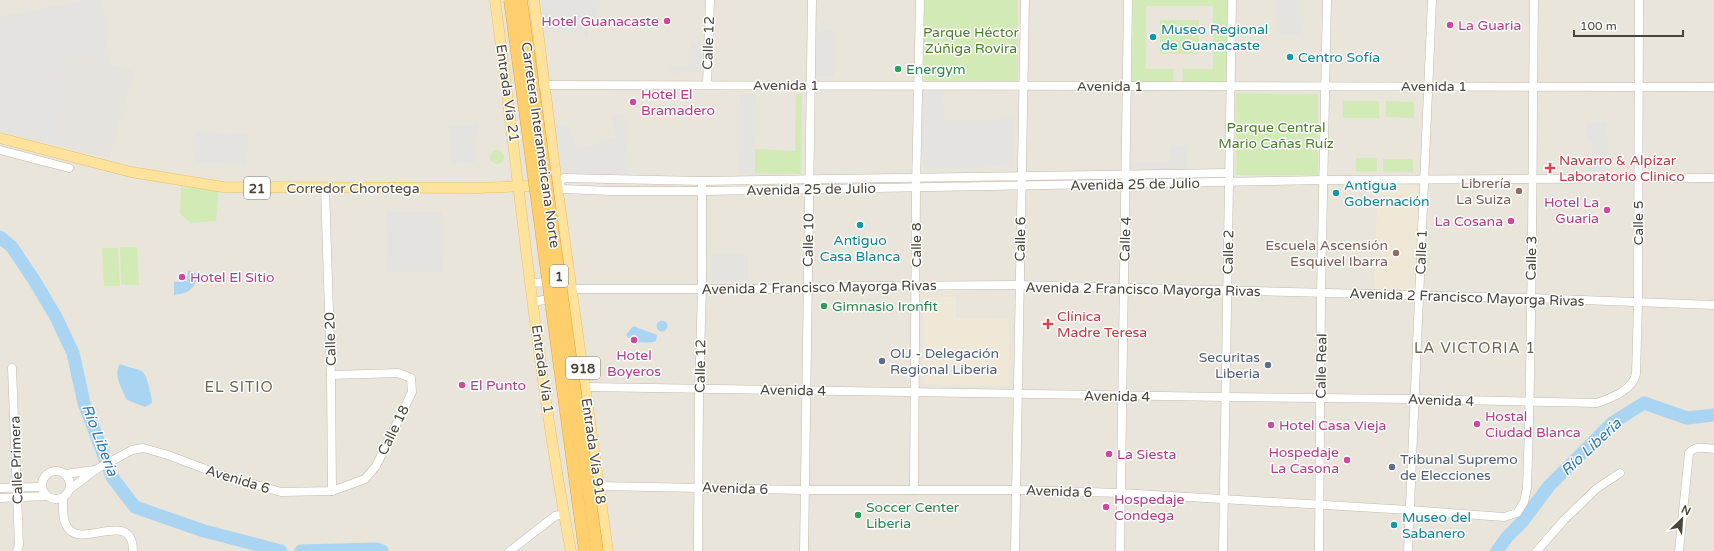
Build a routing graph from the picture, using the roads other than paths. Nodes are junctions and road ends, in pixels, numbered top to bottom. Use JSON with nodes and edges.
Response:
{"nodes":[{"id":1,"x":495,"y":0,"type":"edge"},
{"id":2,"x":510,"y":0,"type":"edge"},
{"id":3,"x":521,"y":0,"type":"edge"},
{"id":4,"x":534,"y":0,"type":"edge"},
{"id":5,"x":710,"y":0,"type":"edge"},
{"id":6,"x":812,"y":0,"type":"edge"},
{"id":7,"x":920,"y":0,"type":"edge"},
{"id":8,"x":1024,"y":0,"type":"edge"},
{"id":9,"x":1128,"y":0,"type":"edge"},
{"id":10,"x":1232,"y":0,"type":"edge"},
{"id":11,"x":1328,"y":0,"type":"edge"},
{"id":12,"x":1432,"y":0,"type":"edge"},
{"id":13,"x":1534,"y":0,"type":"edge"},
{"id":14,"x":1638,"y":0,"type":"edge"},
{"id":15,"x":507,"y":85,"type":"junction"},
{"id":16,"x":544,"y":85,"type":"junction"},
{"id":17,"x":706,"y":85,"type":"junction"},
{"id":18,"x":811,"y":86,"type":"junction"},
{"id":19,"x":919,"y":86,"type":"junction"},
{"id":20,"x":1022,"y":86,"type":"junction"},
{"id":21,"x":1127,"y":86,"type":"junction"},
{"id":22,"x":1230,"y":86,"type":"junction"},
{"id":23,"x":1326,"y":86,"type":"junction"},
{"id":24,"x":1428,"y":86,"type":"junction"},
{"id":25,"x":1533,"y":87,"type":"junction"},
{"id":26,"x":1638,"y":87,"type":"junction"},
{"id":27,"x":1714,"y":87,"type":"edge"},
{"id":28,"x":0,"y":137,"type":"edge"},
{"id":29,"x":0,"y":150,"type":"edge"},
{"id":30,"x":68,"y":168,"type":"dead end"},
{"id":31,"x":1229,"y":173,"type":"junction"},
{"id":32,"x":1127,"y":174,"type":"junction"},
{"id":33,"x":1021,"y":175,"type":"junction"},
{"id":34,"x":916,"y":177,"type":"junction"},
{"id":35,"x":1532,"y":178,"type":"junction"},
{"id":36,"x":1714,"y":178,"type":"edge"},
{"id":37,"x":809,"y":179,"type":"junction"},
{"id":38,"x":1424,"y":179,"type":"junction"},
{"id":39,"x":1637,"y":179,"type":"junction"},
{"id":40,"x":702,"y":180,"type":"junction"},
{"id":41,"x":1325,"y":180,"type":"junction"},
{"id":42,"x":1229,"y":182,"type":"junction"},
{"id":43,"x":1127,"y":184,"type":"junction"},
{"id":44,"x":557,"y":185,"type":"junction"},
{"id":45,"x":1021,"y":186,"type":"junction"},
{"id":46,"x":325,"y":187,"type":"junction"},
{"id":47,"x":519,"y":187,"type":"junction"},
{"id":48,"x":916,"y":188,"type":"junction"},
{"id":49,"x":809,"y":190,"type":"junction"},
{"id":50,"x":702,"y":191,"type":"junction"},
{"id":51,"x":531,"y":283,"type":"junction"},
{"id":52,"x":1019,"y":285,"type":"junction"},
{"id":53,"x":915,"y":286,"type":"junction"},
{"id":54,"x":1124,"y":288,"type":"junction"},
{"id":55,"x":572,"y":289,"type":"junction"},
{"id":56,"x":702,"y":289,"type":"junction"},
{"id":57,"x":808,"y":289,"type":"junction"},
{"id":58,"x":1227,"y":291,"type":"junction"},
{"id":59,"x":1321,"y":293,"type":"junction"},
{"id":60,"x":1419,"y":295,"type":"junction"},
{"id":61,"x":1530,"y":298,"type":"junction"},
{"id":62,"x":533,"y":302,"type":"junction"},
{"id":63,"x":1638,"y":303,"type":"junction"},
{"id":64,"x":1714,"y":305,"type":"edge"},
{"id":65,"x":12,"y":368,"type":"dead end"},
{"id":66,"x":1636,"y":374,"type":"joint"},
{"id":67,"x":331,"y":375,"type":"junction"},
{"id":68,"x":586,"y":387,"type":"junction"},
{"id":69,"x":699,"y":389,"type":"junction"},
{"id":70,"x":807,"y":390,"type":"junction"},
{"id":71,"x":914,"y":392,"type":"junction"},
{"id":72,"x":1017,"y":394,"type":"junction"},
{"id":73,"x":1122,"y":396,"type":"junction"},
{"id":74,"x":1226,"y":397,"type":"junction"},
{"id":75,"x":1320,"y":398,"type":"junction"},
{"id":76,"x":1415,"y":399,"type":"junction"},
{"id":77,"x":1530,"y":402,"type":"junction"},
{"id":78,"x":1714,"y":449,"type":"edge"},
{"id":79,"x":97,"y":469,"type":"junction"},
{"id":80,"x":1620,"y":473,"type":"dead end"},
{"id":81,"x":65,"y":474,"type":"junction"},
{"id":82,"x":365,"y":479,"type":"joint"},
{"id":83,"x":599,"y":486,"type":"junction"},
{"id":84,"x":41,"y":487,"type":"junction"},
{"id":85,"x":699,"y":487,"type":"junction"},
{"id":86,"x":0,"y":488,"type":"edge"},
{"id":87,"x":17,"y":488,"type":"junction"},
{"id":88,"x":70,"y":489,"type":"junction"},
{"id":89,"x":805,"y":490,"type":"junction"},
{"id":90,"x":914,"y":490,"type":"junction"},
{"id":91,"x":1016,"y":490,"type":"junction"},
{"id":92,"x":332,"y":491,"type":"junction"},
{"id":93,"x":1121,"y":493,"type":"junction"},
{"id":94,"x":47,"y":496,"type":"junction"},
{"id":95,"x":0,"y":498,"type":"edge"},
{"id":96,"x":17,"y":498,"type":"junction"},
{"id":97,"x":63,"y":498,"type":"junction"},
{"id":98,"x":1224,"y":498,"type":"junction"},
{"id":99,"x":1319,"y":505,"type":"junction"},
{"id":100,"x":1409,"y":510,"type":"junction"},
{"id":101,"x":1517,"y":513,"type":"joint"},
{"id":102,"x":564,"y":514,"type":"junction"},
{"id":103,"x":18,"y":551,"type":"edge"},
{"id":104,"x":133,"y":551,"type":"edge"},
{"id":105,"x":510,"y":551,"type":"edge"},
{"id":106,"x":572,"y":551,"type":"edge"},
{"id":107,"x":585,"y":551,"type":"edge"},
{"id":108,"x":597,"y":551,"type":"edge"},
{"id":109,"x":608,"y":551,"type":"edge"},
{"id":110,"x":698,"y":551,"type":"edge"},
{"id":111,"x":804,"y":551,"type":"edge"},
{"id":112,"x":1015,"y":551,"type":"edge"},
{"id":113,"x":1120,"y":551,"type":"edge"},
{"id":114,"x":1222,"y":551,"type":"edge"},
{"id":115,"x":1319,"y":551,"type":"edge"},
{"id":116,"x":1408,"y":551,"type":"edge"},
{"id":117,"x":1537,"y":551,"type":"edge"},
{"id":118,"x":1679,"y":551,"type":"edge"}],
"edges":[{"from":1,"to":15,"type":"main road","name":"Entrada Vía 21"},
{"from":2,"to":107,"type":"highway","number":"1","bridge":true},
{"from":3,"to":108,"type":"highway","name":"Carretera Interamericana Norte","number":"1","bridge":true},
{"from":4,"to":16,"type":"main road"},
{"from":5,"to":17,"type":"street","name":"Calle 12"},
{"from":6,"to":18,"type":"street","name":"Calle 10"},
{"from":7,"to":19,"type":"street","name":"Calle 8"},
{"from":8,"to":20,"type":"street","name":"Calle 6"},
{"from":9,"to":21,"type":"street","name":"Calle 4"},
{"from":10,"to":22,"type":"street","name":"Calle 2"},
{"from":11,"to":23,"type":"street","name":"Calle Real"},
{"from":12,"to":24,"type":"street","name":"Calle 1"},
{"from":13,"to":25,"type":"street","name":"Calle 3"},
{"from":14,"to":26,"type":"street","name":"Calle 5"},
{"from":15,"to":16,"type":"street","name":"Avenida 1"},
{"from":15,"to":47,"type":"main road","name":"Entrada Vía 21"},
{"from":16,"to":17,"type":"street","name":"Avenida 1"},
{"from":16,"to":44,"type":"main road"},
{"from":17,"to":18,"type":"street","name":"Avenida 1"},
{"from":18,"to":19,"type":"street","name":"Avenida 1"},
{"from":18,"to":37,"type":"street","name":"Calle 10"},
{"from":19,"to":20,"type":"street","name":"Avenida 1"},
{"from":19,"to":34,"type":"street","name":"Calle 8"},
{"from":20,"to":21,"type":"street","name":"Avenida 1"},
{"from":20,"to":33,"type":"street","name":"Calle 6"},
{"from":21,"to":22,"type":"street","name":"Avenida 1"},
{"from":21,"to":32,"type":"street","name":"Calle 4"},
{"from":22,"to":23,"type":"street","name":"Avenida 1"},
{"from":22,"to":31,"type":"street","name":"Calle 2"},
{"from":23,"to":24,"type":"street","name":"Avenida 1"},
{"from":23,"to":41,"type":"street","name":"Calle Real"},
{"from":24,"to":25,"type":"street","name":"Avenida 1"},
{"from":24,"to":38,"type":"street","name":"Calle 1"},
{"from":25,"to":26,"type":"street","name":"Avenida 1"},
{"from":25,"to":35,"type":"street","name":"Calle 3"},
{"from":26,"to":27,"type":"street","name":"Avenida 1"},
{"from":26,"to":39,"type":"street","name":"Calle 5"},
{"from":28,"to":46,"type":"main road","name":"Corredor Chorotega","number":"21"},
{"from":29,"to":30,"type":"street"},
{"from":31,"to":32,"type":"street","name":"Avenida 25 de Julio"},
{"from":31,"to":42,"type":"street","name":"Calle 2"},
{"from":32,"to":33,"type":"street","name":"Avenida 25 de Julio"},
{"from":32,"to":43,"type":"street","name":"Calle 4"},
{"from":33,"to":34,"type":"street","name":"Avenida 25 de Julio"},
{"from":33,"to":45,"type":"street","name":"Calle 6"},
{"from":34,"to":37,"type":"street","name":"Avenida 25 de Julio"},
{"from":34,"to":48,"type":"street","name":"Calle 8"},
{"from":35,"to":38,"type":"street","name":"Avenida 25 de Julio"},
{"from":35,"to":39,"type":"street","name":"Avenida 25 de Julio"},
{"from":35,"to":61,"type":"street","name":"Calle 3"},
{"from":36,"to":39,"type":"street","name":"Avenida 25 de Julio"},
{"from":37,"to":40,"type":"street","name":"Avenida 25 de Julio"},
{"from":37,"to":49,"type":"street","name":"Calle 10"},
{"from":38,"to":41,"type":"street","name":"Avenida 25 de Julio"},
{"from":38,"to":60,"type":"street","name":"Calle 1"},
{"from":39,"to":63,"type":"street","name":"Calle 5"},
{"from":40,"to":44,"type":"street","name":"Avenida 25 de Julio"},
{"from":40,"to":50,"type":"street","name":"Calle 12"},
{"from":41,"to":42,"type":"street","name":"Avenida 25 de Julio"},
{"from":41,"to":59,"type":"street","name":"Calle Real"},
{"from":42,"to":43,"type":"street","name":"Avenida 25 de Julio"},
{"from":42,"to":58,"type":"street","name":"Calle 2"},
{"from":43,"to":45,"type":"street","name":"Avenida 25 de Julio"},
{"from":43,"to":54,"type":"street","name":"Calle 4"},
{"from":44,"to":47,"type":"main road","name":"Avenida 25 de Julio"},
{"from":44,"to":50,"type":"street","name":"Avenida 25 de Julio"},
{"from":44,"to":55,"type":"main road","name":"Entrada Vía 918","number":"918"},
{"from":45,"to":48,"type":"street","name":"Avenida 25 de Julio"},
{"from":45,"to":52,"type":"street","name":"Calle 6"},
{"from":46,"to":47,"type":"main road","name":"Corredor Chorotega","number":"21"},
{"from":46,"to":67,"type":"street","name":"Calle 20"},
{"from":47,"to":51,"type":"main road","name":"Entrada Vía 1","number":"1"},
{"from":48,"to":49,"type":"street","name":"Avenida 25 de Julio"},
{"from":48,"to":53,"type":"street","name":"Calle 8"},
{"from":49,"to":50,"type":"street","name":"Avenida 25 de Julio"},
{"from":49,"to":57,"type":"street","name":"Calle 10"},
{"from":50,"to":56,"type":"street","name":"Calle 12"},
{"from":51,"to":55,"type":"street"},
{"from":51,"to":62,"type":"main road","name":"Entrada Vía 1","number":"1"},
{"from":52,"to":53,"type":"street","name":"Avenida 2 Francisco Mayorga Rivas"},
{"from":52,"to":54,"type":"street","name":"Avenida 2 Francisco Mayorga Rivas"},
{"from":52,"to":72,"type":"street","name":"Calle 6"},
{"from":53,"to":57,"type":"street","name":"Avenida 2 Francisco Mayorga Rivas"},
{"from":53,"to":71,"type":"street","name":"Calle 8"},
{"from":54,"to":58,"type":"street","name":"Avenida 2 Francisco Mayorga Rivas"},
{"from":54,"to":73,"type":"street","name":"Calle 4"},
{"from":55,"to":56,"type":"street","name":"Avenida 2 Francisco Mayorga Rivas"},
{"from":55,"to":62,"type":"street"},
{"from":55,"to":68,"type":"main road","name":"Entrada Vía 918","number":"918"},
{"from":56,"to":57,"type":"street","name":"Avenida 2 Francisco Mayorga Rivas"},
{"from":56,"to":69,"type":"street","name":"Calle 12"},
{"from":57,"to":70,"type":"street","name":"Calle 10"},
{"from":58,"to":59,"type":"street","name":"Avenida 2 Francisco Mayorga Rivas"},
{"from":58,"to":74,"type":"street","name":"Calle 2"},
{"from":59,"to":60,"type":"street","name":"Avenida 2 Francisco Mayorga Rivas"},
{"from":59,"to":75,"type":"street","name":"Calle Real"},
{"from":60,"to":61,"type":"street","name":"Avenida 2 Francisco Mayorga Rivas"},
{"from":60,"to":76,"type":"street","name":"Calle 1"},
{"from":61,"to":63,"type":"street","name":"Avenida 2 Francisco Mayorga Rivas"},
{"from":61,"to":77,"type":"street","name":"Calle 3"},
{"from":62,"to":102,"type":"main road","name":"Entrada Vía 1","number":"1"},
{"from":63,"to":64,"type":"street","name":"Avenida 2 Francisco Mayorga Rivas"},
{"from":63,"to":66,"type":"street","name":"Calle 5"},
{"from":65,"to":87,"type":"street","name":"Calle Primera"},
{"from":66,"to":77,"type":"street","name":"Avenida 4"},
{"from":67,"to":82,"type":"street","name":"Calle 18"},
{"from":67,"to":92,"type":"street","name":"Calle 20"},
{"from":68,"to":69,"type":"street","name":"Avenida 4"},
{"from":68,"to":83,"type":"main road","name":"Entrada Vía 918","number":"918"},
{"from":69,"to":70,"type":"street","name":"Avenida 4"},
{"from":69,"to":85,"type":"street","name":"Calle 12"},
{"from":70,"to":71,"type":"street","name":"Avenida 4"},
{"from":70,"to":89,"type":"street","name":"Calle 10"},
{"from":71,"to":72,"type":"street","name":"Avenida 4"},
{"from":71,"to":90,"type":"street","name":"Calle 8"},
{"from":72,"to":73,"type":"street","name":"Avenida 4"},
{"from":72,"to":91,"type":"street","name":"Calle 6"},
{"from":73,"to":74,"type":"street","name":"Avenida 4"},
{"from":73,"to":93,"type":"street","name":"Calle 4"},
{"from":74,"to":75,"type":"street","name":"Avenida 4"},
{"from":74,"to":98,"type":"street","name":"Calle 2"},
{"from":75,"to":76,"type":"street","name":"Avenida 4"},
{"from":75,"to":99,"type":"street","name":"Calle Real"},
{"from":76,"to":77,"type":"street","name":"Avenida 4"},
{"from":76,"to":100,"type":"street","name":"Calle 1"},
{"from":77,"to":101,"type":"street","name":"Calle 3"},
{"from":78,"to":118,"type":"street"},
{"from":79,"to":81,"type":"street"},
{"from":79,"to":88,"type":"street"},
{"from":79,"to":92,"type":"street","name":"Avenida 6"},
{"from":80,"to":117,"type":"street"},
{"from":81,"to":84,"type":"street"},
{"from":81,"to":88,"type":"street"},
{"from":82,"to":92,"type":"street","name":"Avenida 6"},
{"from":83,"to":85,"type":"street","name":"Avenida 6"},
{"from":83,"to":109,"type":"main road","name":"Entrada Vía 918","number":"918"},
{"from":84,"to":87,"type":"street"},
{"from":84,"to":94,"type":"street"},
{"from":85,"to":89,"type":"street","name":"Avenida 6"},
{"from":85,"to":110,"type":"street","name":"Calle 12"},
{"from":86,"to":87,"type":"street"},
{"from":87,"to":96,"type":"street","name":"Calle Primera"},
{"from":88,"to":97,"type":"street"},
{"from":89,"to":90,"type":"street","name":"Avenida 6"},
{"from":89,"to":111,"type":"street","name":"Calle 10"},
{"from":90,"to":91,"type":"street","name":"Avenida 6"},
{"from":91,"to":93,"type":"street","name":"Avenida 6"},
{"from":91,"to":112,"type":"street","name":"Calle 6"},
{"from":93,"to":98,"type":"street","name":"Avenida 6"},
{"from":93,"to":113,"type":"street","name":"Calle 4"},
{"from":94,"to":96,"type":"street"},
{"from":94,"to":97,"type":"street"},
{"from":95,"to":96,"type":"street"},
{"from":96,"to":103,"type":"street","name":"Calle Primera"},
{"from":97,"to":104,"type":"street"},
{"from":98,"to":99,"type":"street","name":"Avenida 6"},
{"from":98,"to":114,"type":"street","name":"Calle 2"},
{"from":99,"to":100,"type":"street","name":"Avenida 6"},
{"from":99,"to":115,"type":"street","name":"Calle Real"},
{"from":100,"to":101,"type":"street","name":"Avenida 6"},
{"from":100,"to":116,"type":"street","name":"Calle 1"},
{"from":102,"to":105,"type":"street"},
{"from":102,"to":106,"type":"main road","name":"Entrada Vía 1","number":"1"}]}
